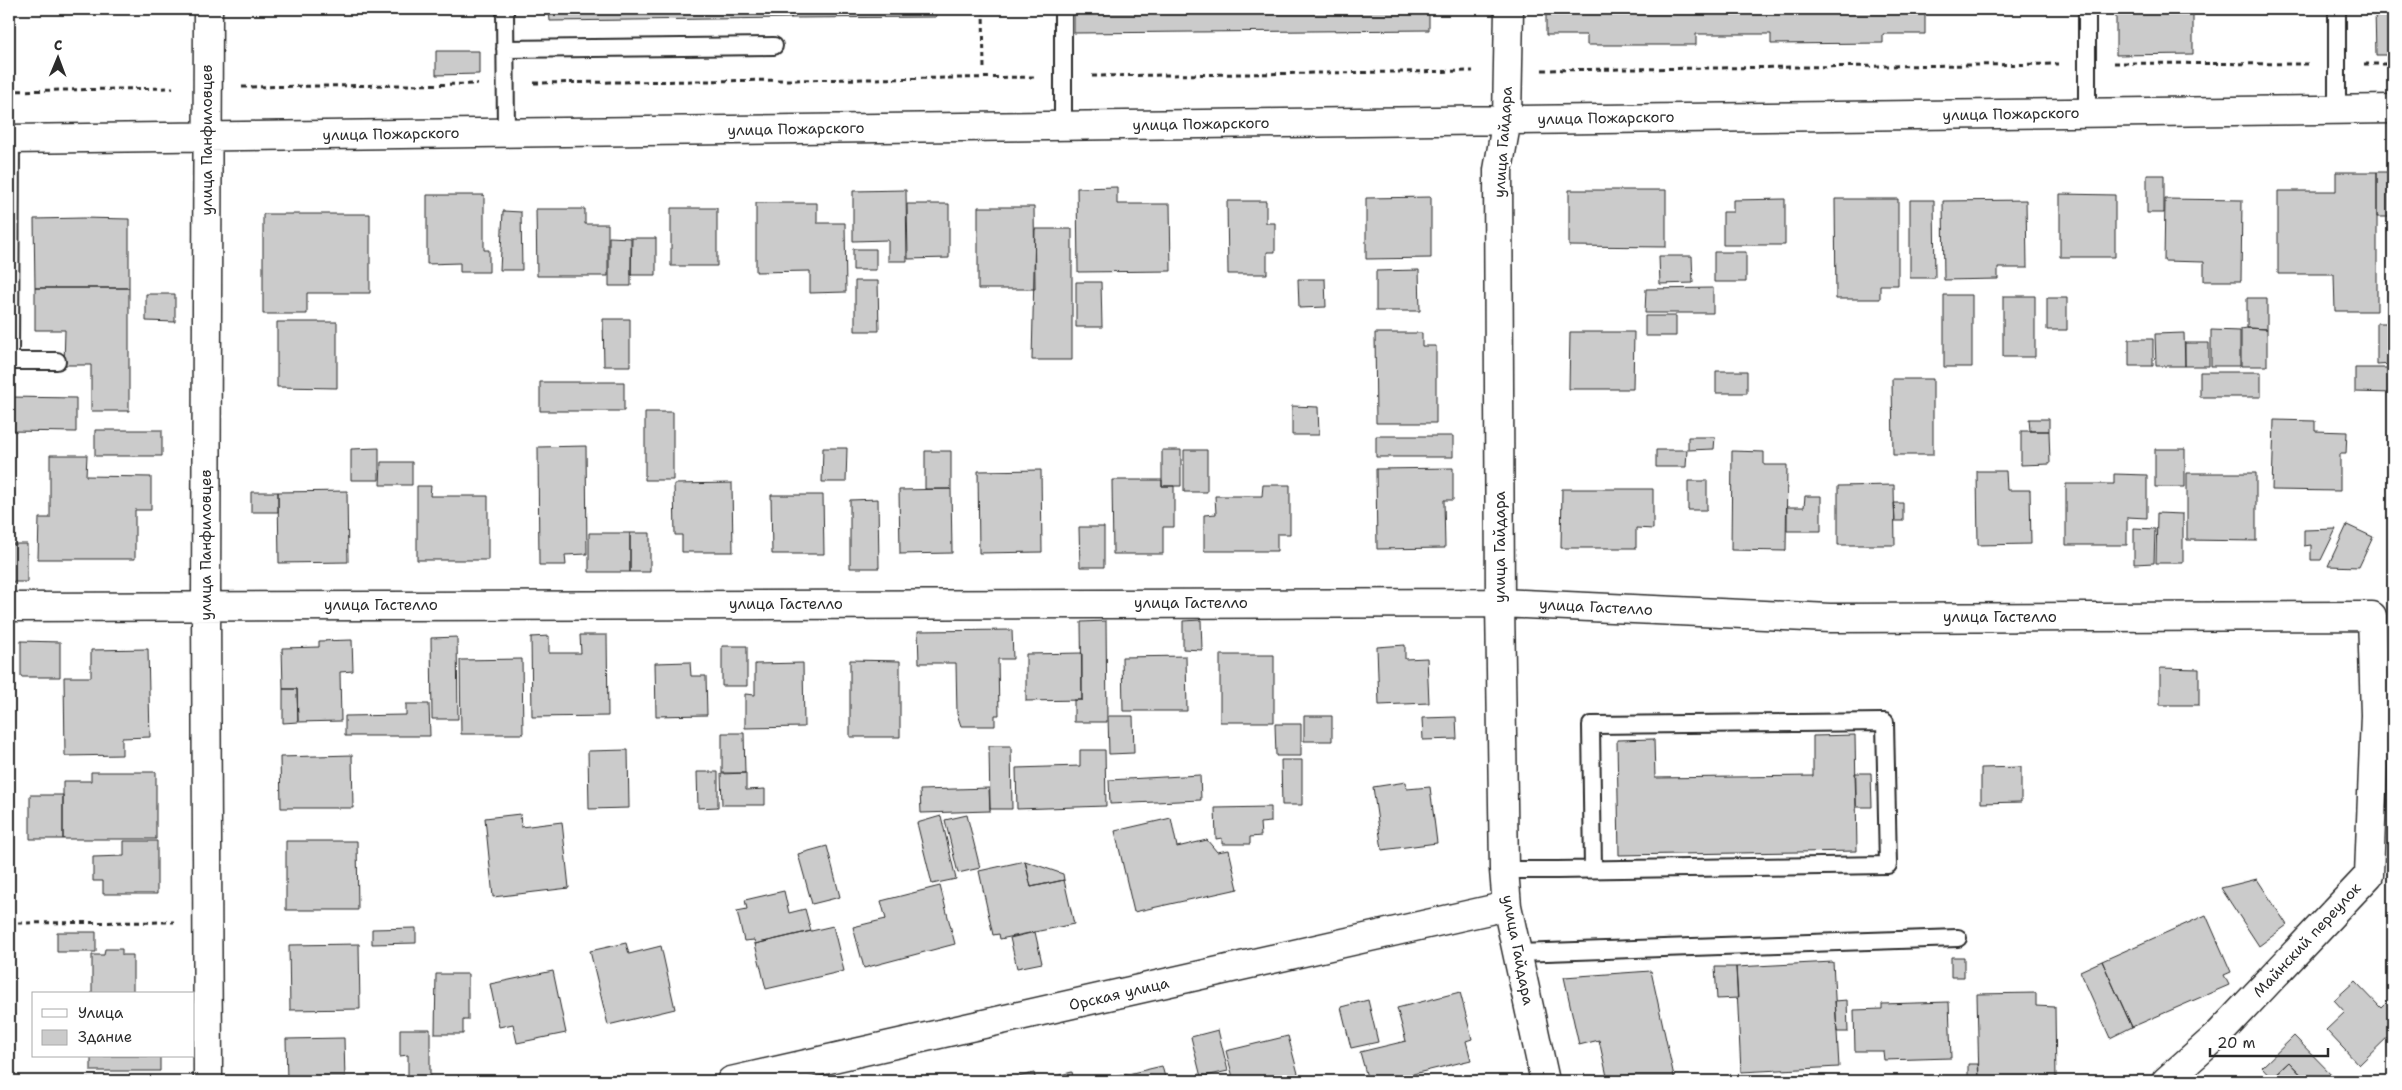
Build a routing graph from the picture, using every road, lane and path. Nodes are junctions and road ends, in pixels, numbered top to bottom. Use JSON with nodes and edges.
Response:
{"nodes":[{"id":1,"x":208,"y":9,"type":"edge"},
{"id":2,"x":505,"y":9,"type":"edge"},
{"id":3,"x":983,"y":9,"type":"edge"},
{"id":4,"x":1063,"y":9,"type":"edge"},
{"id":5,"x":1508,"y":9,"type":"edge"},
{"id":6,"x":2087,"y":9,"type":"edge"},
{"id":7,"x":2337,"y":9,"type":"edge"},
{"id":8,"x":774,"y":46,"type":"dead end"},
{"id":9,"x":505,"y":49,"type":"junction"},
{"id":10,"x":2087,"y":63,"type":"junction"},
{"id":11,"x":2337,"y":64,"type":"junction"},
{"id":12,"x":2393,"y":64,"type":"edge"},
{"id":13,"x":984,"y":69,"type":"dead end"},
{"id":14,"x":1508,"y":71,"type":"junction"},
{"id":15,"x":1063,"y":76,"type":"junction"},
{"id":16,"x":505,"y":84,"type":"junction"},
{"id":17,"x":207,"y":88,"type":"junction"},
{"id":18,"x":9,"y":91,"type":"edge"},
{"id":19,"x":2393,"y":108,"type":"edge"},
{"id":20,"x":2337,"y":109,"type":"junction"},
{"id":21,"x":2087,"y":113,"type":"junction"},
{"id":22,"x":1508,"y":120,"type":"junction"},
{"id":23,"x":1063,"y":125,"type":"junction"},
{"id":24,"x":506,"y":133,"type":"junction"},
{"id":25,"x":206,"y":136,"type":"junction"},
{"id":26,"x":10,"y":139,"type":"edge"},
{"id":27,"x":56,"y":361,"type":"dead end"},
{"id":28,"x":1500,"y":603,"type":"junction"},
{"id":29,"x":206,"y":605,"type":"junction"},
{"id":30,"x":9,"y":606,"type":"edge"},
{"id":31,"x":2372,"y":616,"type":"joint"},
{"id":32,"x":1593,"y":869,"type":"junction"},
{"id":33,"x":1504,"y":870,"type":"junction"},
{"id":34,"x":1507,"y":906,"type":"junction"},
{"id":35,"x":207,"y":921,"type":"junction"},
{"id":36,"x":9,"y":923,"type":"edge"},
{"id":37,"x":1958,"y":938,"type":"dead end"},
{"id":38,"x":1516,"y":953,"type":"junction"},
{"id":39,"x":208,"y":1081,"type":"edge"},
{"id":40,"x":731,"y":1081,"type":"edge"},
{"id":41,"x":1545,"y":1081,"type":"edge"},
{"id":42,"x":2166,"y":1081,"type":"edge"}],
"edges":[{"from":1,"to":17,"type":"street","name":"улица Панфиловцев"},
{"from":2,"to":9,"type":"lane"},
{"from":3,"to":13,"type":"path"},
{"from":4,"to":15,"type":"lane"},
{"from":5,"to":14,"type":"street","name":"улица Гайдара"},
{"from":6,"to":10,"type":"lane"},
{"from":7,"to":11,"type":"lane"},
{"from":8,"to":9,"type":"lane"},
{"from":9,"to":16,"type":"lane"},
{"from":10,"to":11,"type":"path"},
{"from":10,"to":14,"type":"path"},
{"from":10,"to":21,"type":"lane"},
{"from":11,"to":12,"type":"path"},
{"from":11,"to":20,"type":"lane"},
{"from":14,"to":15,"type":"path"},
{"from":14,"to":22,"type":"street","name":"улица Гайдара"},
{"from":15,"to":16,"type":"path"},
{"from":15,"to":23,"type":"lane"},
{"from":16,"to":17,"type":"path"},
{"from":16,"to":24,"type":"lane"},
{"from":17,"to":18,"type":"path"},
{"from":17,"to":25,"type":"street","name":"улица Панфиловцев"},
{"from":19,"to":20,"type":"street","name":"улица Пожарского"},
{"from":20,"to":21,"type":"street","name":"улица Пожарского"},
{"from":21,"to":22,"type":"street","name":"улица Пожарского"},
{"from":22,"to":23,"type":"street","name":"улица Пожарского"},
{"from":22,"to":28,"type":"street","name":"улица Гайдара"},
{"from":23,"to":24,"type":"street","name":"улица Пожарского"},
{"from":24,"to":25,"type":"street","name":"улица Пожарского"},
{"from":25,"to":26,"type":"street","name":"улица Пожарского"},
{"from":25,"to":29,"type":"street","name":"улица Панфиловцев"},
{"from":26,"to":27,"type":"lane"},
{"from":28,"to":29,"type":"street","name":"улица Гастелло"},
{"from":28,"to":31,"type":"street","name":"улица Гастелло"},
{"from":28,"to":33,"type":"street","name":"улица Гайдара"},
{"from":29,"to":30,"type":"street","name":"улица Гастелло"},
{"from":29,"to":35,"type":"street","name":"улица Панфиловцев"},
{"from":31,"to":42,"type":"street","name":"Майнский переулок"},
{"from":32,"to":32,"type":"lane"},
{"from":32,"to":33,"type":"lane"},
{"from":33,"to":34,"type":"street","name":"улица Гайдара"},
{"from":34,"to":38,"type":"street","name":"улица Гайдара"},
{"from":34,"to":40,"type":"street","name":"Орская улица"},
{"from":35,"to":36,"type":"path"},
{"from":35,"to":39,"type":"street","name":"улица Панфиловцев"},
{"from":37,"to":38,"type":"lane"},
{"from":38,"to":41,"type":"street","name":"улица Гайдара"}]}
